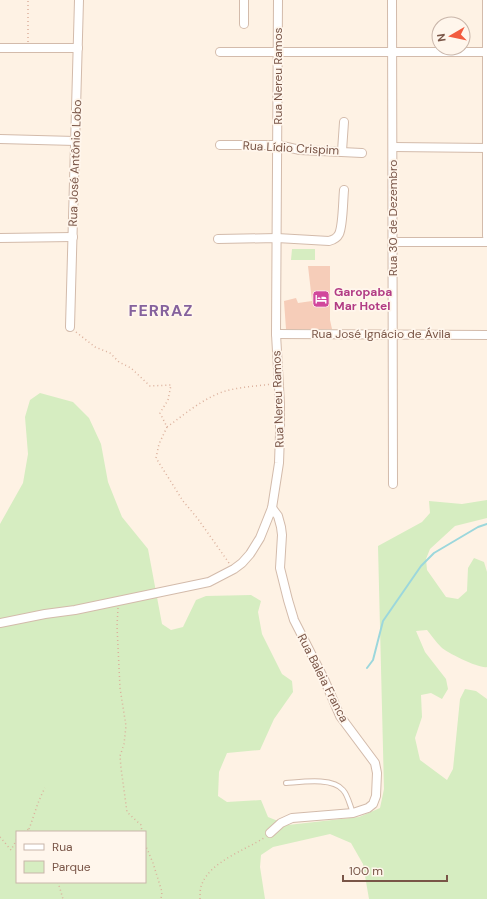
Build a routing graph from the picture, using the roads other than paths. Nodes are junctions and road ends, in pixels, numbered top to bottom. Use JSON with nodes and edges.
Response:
{"nodes":[{"id":1,"x":80,"y":0,"type":"edge"},
{"id":2,"x":244,"y":0,"type":"edge"},
{"id":3,"x":278,"y":0,"type":"edge"},
{"id":4,"x":392,"y":0,"type":"edge"},
{"id":5,"x":487,"y":0,"type":"edge"},
{"id":6,"x":244,"y":24,"type":"dead end"},
{"id":7,"x":0,"y":48,"type":"edge"},
{"id":8,"x":78,"y":48,"type":"junction"},
{"id":9,"x":220,"y":52,"type":"dead end"},
{"id":10,"x":278,"y":52,"type":"junction"},
{"id":11,"x":392,"y":52,"type":"junction"},
{"id":12,"x":487,"y":52,"type":"edge"},
{"id":13,"x":344,"y":122,"type":"dead end"},
{"id":14,"x":0,"y":139,"type":"edge"},
{"id":15,"x":76,"y":141,"type":"junction"},
{"id":16,"x":220,"y":145,"type":"dead end"},
{"id":17,"x":278,"y":145,"type":"junction"},
{"id":18,"x":392,"y":148,"type":"junction"},
{"id":19,"x":487,"y":148,"type":"edge"},
{"id":20,"x":342,"y":151,"type":"junction"},
{"id":21,"x":362,"y":153,"type":"dead end"},
{"id":22,"x":344,"y":190,"type":"dead end"},
{"id":23,"x":487,"y":236,"type":"edge"},
{"id":24,"x":73,"y":237,"type":"junction"},
{"id":25,"x":0,"y":238,"type":"edge"},
{"id":26,"x":276,"y":238,"type":"junction"},
{"id":27,"x":218,"y":239,"type":"dead end"},
{"id":28,"x":393,"y":242,"type":"junction"},
{"id":29,"x":487,"y":242,"type":"edge"},
{"id":30,"x":70,"y":327,"type":"road end"},
{"id":31,"x":276,"y":334,"type":"junction"},
{"id":32,"x":393,"y":334,"type":"junction"},
{"id":33,"x":487,"y":335,"type":"edge"},
{"id":34,"x":393,"y":484,"type":"dead end"},
{"id":35,"x":272,"y":508,"type":"junction"},
{"id":36,"x":0,"y":623,"type":"edge"},
{"id":37,"x":286,"y":783,"type":"dead end"},
{"id":38,"x":353,"y":813,"type":"junction"},
{"id":39,"x":270,"y":833,"type":"road end"}],
"edges":[{"from":1,"to":8,"type":"street","name":"Rua José Antônio Lobo"},
{"from":2,"to":6,"type":"street"},
{"from":3,"to":10,"type":"street","name":"Rua Nereu Ramos"},
{"from":4,"to":11,"type":"street","name":"Rua 30 de Dezembro"},
{"from":5,"to":12,"type":"street"},
{"from":7,"to":8,"type":"street"},
{"from":8,"to":15,"type":"street","name":"Rua José Antônio Lobo"},
{"from":9,"to":10,"type":"street"},
{"from":10,"to":11,"type":"street"},
{"from":10,"to":17,"type":"street","name":"Rua Nereu Ramos"},
{"from":11,"to":12,"type":"street"},
{"from":11,"to":18,"type":"street","name":"Rua 30 de Dezembro"},
{"from":12,"to":19,"type":"street"},
{"from":13,"to":20,"type":"street"},
{"from":14,"to":15,"type":"street"},
{"from":15,"to":24,"type":"street","name":"Rua José Antônio Lobo"},
{"from":16,"to":17,"type":"street","name":"Rua Lídio Crispim"},
{"from":17,"to":20,"type":"street","name":"Rua Lídio Crispim"},
{"from":17,"to":26,"type":"street","name":"Rua Nereu Ramos"},
{"from":18,"to":19,"type":"street"},
{"from":18,"to":28,"type":"street","name":"Rua 30 de Dezembro"},
{"from":19,"to":23,"type":"street"},
{"from":20,"to":21,"type":"street","name":"Rua Lídio Crispim"},
{"from":22,"to":26,"type":"street"},
{"from":24,"to":25,"type":"street"},
{"from":24,"to":30,"type":"street","name":"Rua José Antônio Lobo"},
{"from":26,"to":27,"type":"street"},
{"from":26,"to":31,"type":"street","name":"Rua Nereu Ramos"},
{"from":28,"to":29,"type":"street"},
{"from":28,"to":32,"type":"street","name":"Rua 30 de Dezembro"},
{"from":31,"to":32,"type":"street","name":"Rua José Ignácio de Ávila"},
{"from":31,"to":35,"type":"street","name":"Rua Nereu Ramos"},
{"from":32,"to":33,"type":"street","name":"Rua José Ignácio de Ávila"},
{"from":32,"to":34,"type":"street","name":"Rua 30 de Dezembro"},
{"from":35,"to":36,"type":"street","name":"Rua Nereu Ramos"},
{"from":35,"to":38,"type":"street","name":"Rua Baleia Franca"},
{"from":37,"to":38,"type":"lane"},
{"from":38,"to":39,"type":"street","name":"Rua Baleia Franca"}]}
